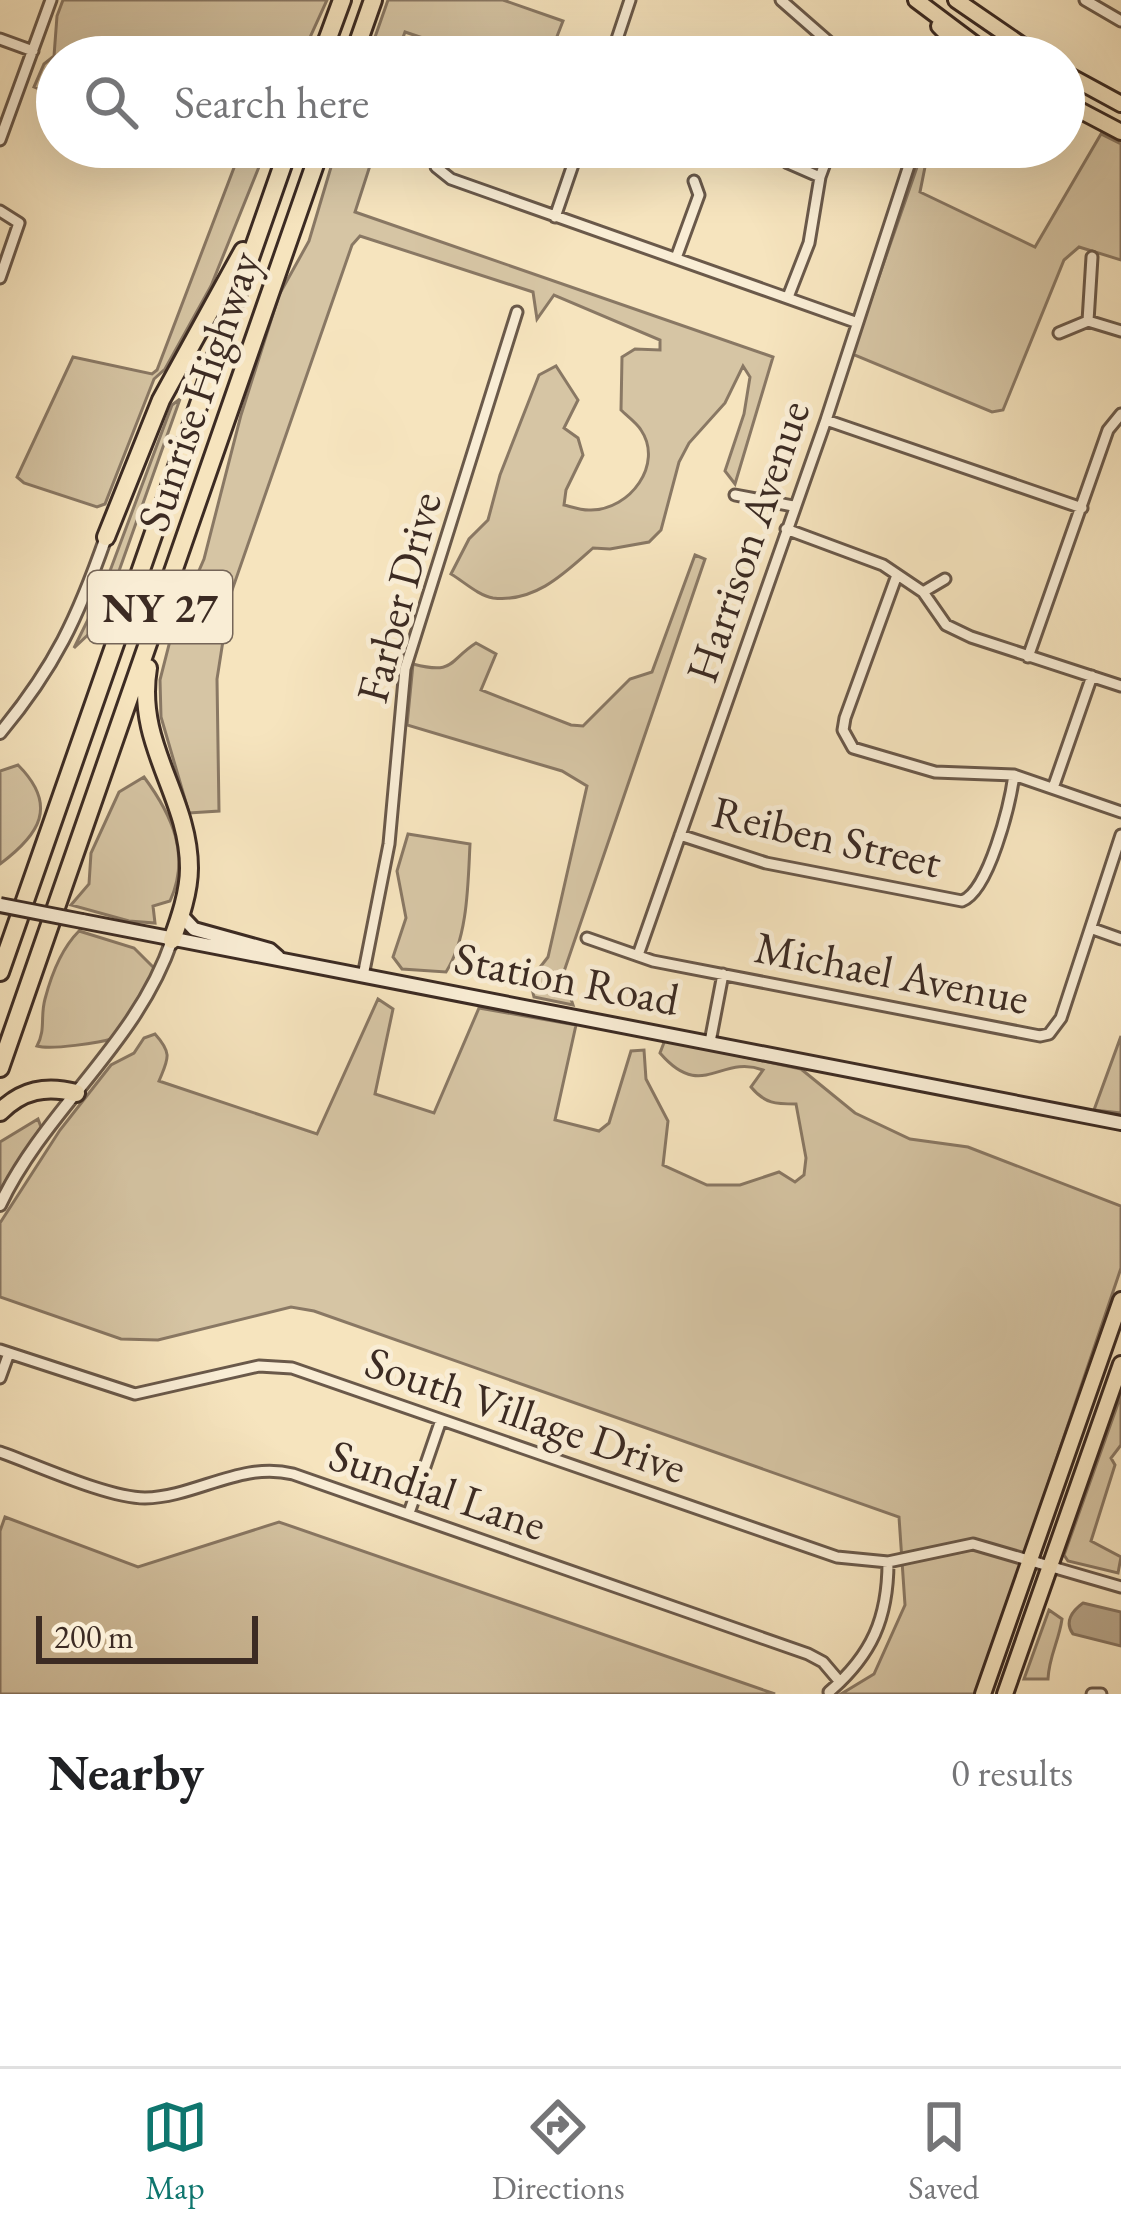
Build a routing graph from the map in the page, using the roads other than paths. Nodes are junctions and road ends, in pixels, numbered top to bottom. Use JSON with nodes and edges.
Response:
{"nodes":[{"id":1,"x":51,"y":0,"type":"edge"},
{"id":2,"x":342,"y":0,"type":"edge"},
{"id":3,"x":373,"y":0,"type":"edge"},
{"id":4,"x":630,"y":0,"type":"edge"},
{"id":5,"x":781,"y":0,"type":"edge"},
{"id":6,"x":912,"y":0,"type":"edge"},
{"id":7,"x":956,"y":0,"type":"edge"},
{"id":8,"x":970,"y":0,"type":"edge"},
{"id":9,"x":1085,"y":0,"type":"edge"},
{"id":10,"x":1121,"y":21,"type":"edge"},
{"id":11,"x":38,"y":36,"type":"edge"},
{"id":12,"x":329,"y":36,"type":"edge"},
{"id":13,"x":360,"y":36,"type":"edge"},
{"id":14,"x":618,"y":36,"type":"edge"},
{"id":15,"x":822,"y":36,"type":"edge"},
{"id":16,"x":947,"y":36,"type":"edge"},
{"id":17,"x":961,"y":36,"type":"edge"},
{"id":18,"x":1005,"y":36,"type":"edge"},
{"id":19,"x":1006,"y":36,"type":"edge"},
{"id":20,"x":0,"y":39,"type":"edge"},
{"id":21,"x":36,"y":42,"type":"edge"},
{"id":22,"x":33,"y":50,"type":"junction"},
{"id":23,"x":1085,"y":84,"type":"edge"},
{"id":24,"x":1121,"y":104,"type":"edge"},
{"id":25,"x":1085,"y":112,"type":"edge"},
{"id":26,"x":1121,"y":132,"type":"edge"},
{"id":27,"x":0,"y":140,"type":"edge"},
{"id":28,"x":279,"y":168,"type":"edge"},
{"id":29,"x":281,"y":168,"type":"edge"},
{"id":30,"x":314,"y":168,"type":"edge"},
{"id":31,"x":439,"y":168,"type":"edge"},
{"id":32,"x":572,"y":168,"type":"edge"},
{"id":33,"x":799,"y":168,"type":"edge"},
{"id":34,"x":823,"y":168,"type":"edge"},
{"id":35,"x":908,"y":168,"type":"edge"},
{"id":36,"x":820,"y":177,"type":"junction"},
{"id":37,"x":694,"y":182,"type":"dead end"},
{"id":38,"x":0,"y":211,"type":"edge"},
{"id":39,"x":555,"y":217,"type":"junction"},
{"id":40,"x":1092,"y":257,"type":"dead end"},
{"id":41,"x":676,"y":258,"type":"junction"},
{"id":42,"x":0,"y":278,"type":"edge"},
{"id":43,"x":788,"y":297,"type":"junction"},
{"id":44,"x":518,"y":312,"type":"dead end"},
{"id":45,"x":1088,"y":321,"type":"junction"},
{"id":46,"x":855,"y":322,"type":"junction"},
{"id":47,"x":1121,"y":331,"type":"edge"},
{"id":48,"x":1059,"y":333,"type":"dead end"},
{"id":49,"x":1121,"y":414,"type":"edge"},
{"id":50,"x":826,"y":419,"type":"junction"},
{"id":51,"x":735,"y":495,"type":"dead end"},
{"id":52,"x":794,"y":506,"type":"junction"},
{"id":53,"x":1082,"y":508,"type":"junction"},
{"id":54,"x":786,"y":530,"type":"junction"},
{"id":55,"x":106,"y":536,"type":"joint"},
{"id":56,"x":897,"y":575,"type":"junction"},
{"id":57,"x":945,"y":579,"type":"dead end"},
{"id":58,"x":168,"y":585,"type":"junction"},
{"id":59,"x":923,"y":592,"type":"junction"},
{"id":60,"x":1028,"y":657,"type":"junction"},
{"id":61,"x":1092,"y":676,"type":"junction"},
{"id":62,"x":1121,"y":686,"type":"edge"},
{"id":63,"x":0,"y":733,"type":"edge"},
{"id":64,"x":1014,"y":775,"type":"junction"},
{"id":65,"x":1053,"y":788,"type":"junction"},
{"id":66,"x":1121,"y":812,"type":"edge"},
{"id":67,"x":680,"y":835,"type":"junction"},
{"id":68,"x":1121,"y":835,"type":"edge"},
{"id":69,"x":0,"y":905,"type":"edge"},
{"id":70,"x":180,"y":914,"type":"junction"},
{"id":71,"x":1093,"y":929,"type":"junction"},
{"id":72,"x":587,"y":938,"type":"dead end"},
{"id":73,"x":1121,"y":939,"type":"edge"},
{"id":74,"x":172,"y":940,"type":"junction"},
{"id":75,"x":638,"y":955,"type":"junction"},
{"id":76,"x":284,"y":961,"type":"junction"},
{"id":77,"x":0,"y":972,"type":"edge"},
{"id":78,"x":723,"y":974,"type":"junction"},
{"id":79,"x":364,"y":976,"type":"junction"},
{"id":80,"x":710,"y":1042,"type":"junction"},
{"id":81,"x":0,"y":1068,"type":"edge"},
{"id":82,"x":76,"y":1093,"type":"junction"},
{"id":83,"x":0,"y":1112,"type":"edge"},
{"id":84,"x":1121,"y":1123,"type":"edge"},
{"id":85,"x":0,"y":1205,"type":"edge"},
{"id":86,"x":1121,"y":1300,"type":"edge"},
{"id":87,"x":4,"y":1352,"type":"edge"},
{"id":88,"x":1121,"y":1364,"type":"edge"},
{"id":89,"x":0,"y":1378,"type":"edge"},
{"id":90,"x":441,"y":1420,"type":"junction"},
{"id":91,"x":0,"y":1452,"type":"edge"},
{"id":92,"x":409,"y":1514,"type":"junction"},
{"id":93,"x":1030,"y":1559,"type":"junction"},
{"id":94,"x":888,"y":1562,"type":"junction"},
{"id":95,"x":1050,"y":1566,"type":"junction"},
{"id":96,"x":1121,"y":1587,"type":"edge"},
{"id":97,"x":840,"y":1682,"type":"junction"},
{"id":98,"x":829,"y":1692,"type":"edge"},
{"id":99,"x":983,"y":1694,"type":"edge"},
{"id":100,"x":1005,"y":1694,"type":"edge"},
{"id":101,"x":1092,"y":1694,"type":"edge"},
{"id":102,"x":1101,"y":1694,"type":"edge"}],
"edges":[{"from":1,"to":11,"type":"street"},
{"from":2,"to":12,"type":"highway"},
{"from":3,"to":13,"type":"highway"},
{"from":4,"to":14,"type":"street"},
{"from":5,"to":15,"type":"street"},
{"from":6,"to":16,"type":"main road"},
{"from":6,"to":17,"type":"main road"},
{"from":7,"to":18,"type":"main road"},
{"from":8,"to":19,"type":"main road"},
{"from":9,"to":10,"type":"street"},
{"from":20,"to":22,"type":"street"},
{"from":21,"to":22,"type":"street"},
{"from":22,"to":27,"type":"street"},
{"from":23,"to":24,"type":"main road"},
{"from":25,"to":26,"type":"main road"},
{"from":28,"to":55,"type":"highway"},
{"from":29,"to":77,"type":"highway","name":"Sunrise Highway","number":"NY 27"},
{"from":30,"to":58,"type":"highway","name":"Sunrise Highway","number":"NY 27"},
{"from":31,"to":39,"type":"street"},
{"from":32,"to":39,"type":"street"},
{"from":33,"to":36,"type":"street"},
{"from":34,"to":36,"type":"street"},
{"from":35,"to":46,"type":"street","name":"Harrison Avenue"},
{"from":36,"to":43,"type":"street"},
{"from":37,"to":41,"type":"street"},
{"from":38,"to":42,"type":"street"},
{"from":39,"to":41,"type":"street"},
{"from":40,"to":45,"type":"street"},
{"from":41,"to":43,"type":"street"},
{"from":43,"to":46,"type":"street"},
{"from":44,"to":79,"type":"street","name":"Farber Drive"},
{"from":45,"to":47,"type":"street"},
{"from":45,"to":48,"type":"street"},
{"from":46,"to":50,"type":"street","name":"Harrison Avenue"},
{"from":49,"to":53,"type":"street"},
{"from":50,"to":52,"type":"street","name":"Harrison Avenue"},
{"from":50,"to":53,"type":"street"},
{"from":51,"to":52,"type":"street"},
{"from":52,"to":54,"type":"street","name":"Harrison Avenue"},
{"from":53,"to":60,"type":"street"},
{"from":54,"to":56,"type":"street"},
{"from":54,"to":67,"type":"street","name":"Harrison Avenue"},
{"from":55,"to":63,"type":"street"},
{"from":56,"to":59,"type":"street"},
{"from":56,"to":64,"type":"street"},
{"from":57,"to":59,"type":"street"},
{"from":58,"to":70,"type":"highway"},
{"from":58,"to":81,"type":"highway","name":"Sunrise Highway","number":"NY 27"},
{"from":59,"to":60,"type":"street"},
{"from":60,"to":61,"type":"street"},
{"from":61,"to":62,"type":"street"},
{"from":61,"to":65,"type":"street"},
{"from":64,"to":65,"type":"street"},
{"from":64,"to":67,"type":"street","name":"Reiben Street"},
{"from":65,"to":66,"type":"street"},
{"from":67,"to":75,"type":"street","name":"Harrison Avenue"},
{"from":68,"to":71,"type":"street","name":"Michael Avenue"},
{"from":69,"to":74,"type":"main road","name":"Station Road","bridge":true},
{"from":70,"to":74,"type":"highway"},
{"from":70,"to":76,"type":"main road"},
{"from":71,"to":73,"type":"street"},
{"from":71,"to":78,"type":"street","name":"Michael Avenue"},
{"from":72,"to":75,"type":"street","name":"Michael Avenue"},
{"from":74,"to":76,"type":"main road","name":"Station Road"},
{"from":74,"to":82,"type":"street"},
{"from":75,"to":78,"type":"street","name":"Michael Avenue"},
{"from":76,"to":79,"type":"main road","name":"Station Road"},
{"from":78,"to":80,"type":"street"},
{"from":79,"to":80,"type":"main road","name":"Station Road"},
{"from":80,"to":84,"type":"main road","name":"Station Road"},
{"from":82,"to":83,"type":"highway"},
{"from":82,"to":85,"type":"street"},
{"from":86,"to":93,"type":"main road"},
{"from":87,"to":89,"type":"street"},
{"from":87,"to":90,"type":"street","name":"South Village Drive"},
{"from":88,"to":95,"type":"main road"},
{"from":90,"to":92,"type":"street"},
{"from":90,"to":94,"type":"street","name":"South Village Drive"},
{"from":91,"to":92,"type":"street","name":"Sundial Lane"},
{"from":92,"to":97,"type":"street","name":"Sundial Lane"},
{"from":93,"to":94,"type":"street","name":"South Village Drive"},
{"from":93,"to":95,"type":"street","name":"South Village Drive"},
{"from":93,"to":99,"type":"main road"},
{"from":94,"to":97,"type":"street"},
{"from":95,"to":96,"type":"street","name":"South Village Drive"},
{"from":95,"to":100,"type":"main road"},
{"from":97,"to":98,"type":"street"},
{"from":101,"to":102,"type":"street"}]}
